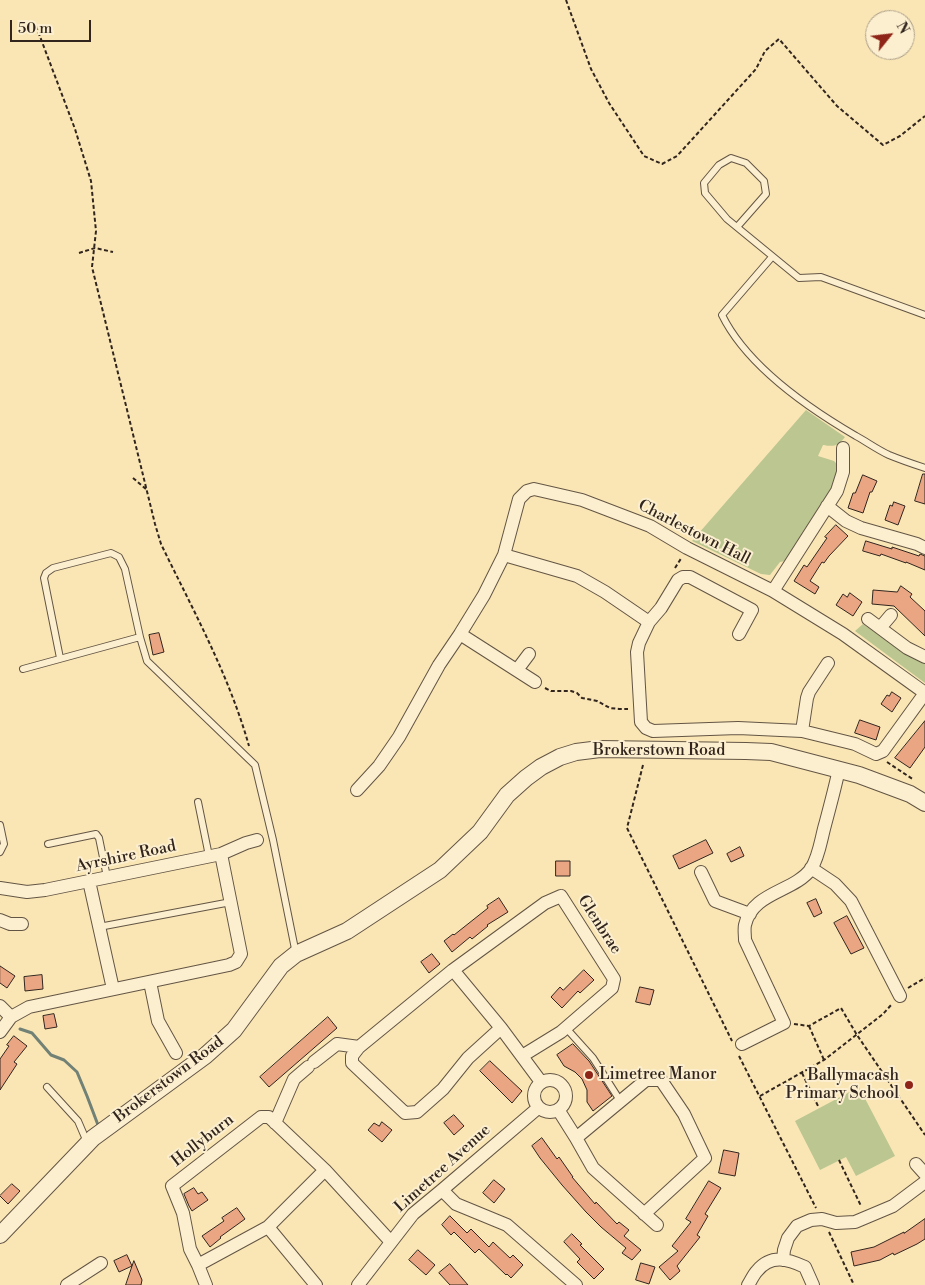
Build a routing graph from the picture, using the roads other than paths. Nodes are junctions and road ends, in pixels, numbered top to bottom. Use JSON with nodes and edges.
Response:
{"nodes":[{"id":1,"x":736,"y":227,"type":"junction"},
{"id":2,"x":772,"y":257,"type":"junction"},
{"id":3,"x":925,"y":315,"type":"edge"},
{"id":4,"x":843,"y":448,"type":"dead end"},
{"id":5,"x":925,"y":468,"type":"edge"},
{"id":6,"x":827,"y":506,"type":"junction"},
{"id":7,"x":925,"y":548,"type":"edge"},
{"id":8,"x":504,"y":555,"type":"junction"},
{"id":9,"x":773,"y":591,"type":"junction"},
{"id":10,"x":890,"y":614,"type":"dead end"},
{"id":11,"x":868,"y":619,"type":"dead end"},
{"id":12,"x":649,"y":622,"type":"junction"},
{"id":13,"x":880,"y":628,"type":"junction"},
{"id":14,"x":460,"y":634,"type":"junction"},
{"id":15,"x":739,"y":634,"type":"dead end"},
{"id":16,"x":140,"y":638,"type":"junction"},
{"id":17,"x":529,"y":654,"type":"dead end"},
{"id":18,"x":925,"y":657,"type":"edge"},
{"id":19,"x":60,"y":658,"type":"junction"},
{"id":20,"x":828,"y":663,"type":"dead end"},
{"id":21,"x":23,"y":669,"type":"dead end"},
{"id":22,"x":517,"y":670,"type":"junction"},
{"id":23,"x":535,"y":682,"type":"road end"},
{"id":24,"x":925,"y":693,"type":"edge"},
{"id":25,"x":802,"y":731,"type":"junction"},
{"id":26,"x":839,"y":769,"type":"junction"},
{"id":27,"x":357,"y":790,"type":"dead end"},
{"id":28,"x":198,"y":802,"type":"dead end"},
{"id":29,"x":925,"y":803,"type":"edge"},
{"id":30,"x":0,"y":825,"type":"edge"},
{"id":31,"x":257,"y":840,"type":"dead end"},
{"id":32,"x":48,"y":844,"type":"dead end"},
{"id":33,"x":0,"y":852,"type":"edge"},
{"id":34,"x":215,"y":855,"type":"junction"},
{"id":35,"x":811,"y":868,"type":"junction"},
{"id":36,"x":701,"y":872,"type":"dead end"},
{"id":37,"x":107,"y":877,"type":"junction"},
{"id":38,"x":89,"y":881,"type":"junction"},
{"id":39,"x":0,"y":888,"type":"edge"},
{"id":40,"x":230,"y":902,"type":"junction"},
{"id":41,"x":750,"y":914,"type":"junction"},
{"id":42,"x":0,"y":920,"type":"edge"},
{"id":43,"x":22,"y":924,"type":"dead end"},
{"id":44,"x":99,"y":927,"type":"junction"},
{"id":45,"x":296,"y":954,"type":"junction"},
{"id":46,"x":453,"y":970,"type":"junction"},
{"id":47,"x":150,"y":982,"type":"junction"},
{"id":48,"x":113,"y":989,"type":"junction"},
{"id":49,"x":900,"y":996,"type":"road end"},
{"id":50,"x":0,"y":1006,"type":"edge"},
{"id":51,"x":11,"y":1017,"type":"junction"},
{"id":52,"x":501,"y":1028,"type":"junction"},
{"id":53,"x":566,"y":1028,"type":"junction"},
{"id":54,"x":0,"y":1032,"type":"edge"},
{"id":55,"x":359,"y":1047,"type":"junction"},
{"id":56,"x":739,"y":1049,"type":"road end"},
{"id":57,"x":176,"y":1053,"type":"dead end"},
{"id":58,"x":522,"y":1056,"type":"junction"},
{"id":59,"x":542,"y":1082,"type":"junction"},
{"id":60,"x":47,"y":1087,"type":"dead end"},
{"id":61,"x":621,"y":1102,"type":"junction"},
{"id":62,"x":538,"y":1108,"type":"junction"},
{"id":63,"x":558,"y":1110,"type":"junction"},
{"id":64,"x":275,"y":1122,"type":"junction"},
{"id":65,"x":576,"y":1138,"type":"junction"},
{"id":66,"x":88,"y":1144,"type":"junction"},
{"id":67,"x":916,"y":1164,"type":"dead end"},
{"id":68,"x":325,"y":1170,"type":"junction"},
{"id":69,"x":925,"y":1174,"type":"edge"},
{"id":70,"x":925,"y":1182,"type":"edge"},
{"id":71,"x":442,"y":1190,"type":"junction"},
{"id":72,"x":644,"y":1214,"type":"junction"},
{"id":73,"x":657,"y":1225,"type":"dead end"},
{"id":74,"x":268,"y":1227,"type":"junction"},
{"id":75,"x":0,"y":1235,"type":"edge"},
{"id":76,"x":391,"y":1242,"type":"junction"},
{"id":77,"x":787,"y":1260,"type":"junction"},
{"id":78,"x":101,"y":1263,"type":"dead end"},
{"id":79,"x":198,"y":1265,"type":"junction"},
{"id":80,"x":67,"y":1285,"type":"edge"},
{"id":81,"x":206,"y":1285,"type":"edge"},
{"id":82,"x":316,"y":1285,"type":"edge"},
{"id":83,"x":358,"y":1285,"type":"edge"},
{"id":84,"x":576,"y":1285,"type":"edge"},
{"id":85,"x":748,"y":1285,"type":"edge"},
{"id":86,"x":813,"y":1285,"type":"edge"}],
"edges":[{"from":1,"to":1,"type":"lane"},
{"from":1,"to":2,"type":"lane"},
{"from":2,"to":3,"type":"lane"},
{"from":2,"to":5,"type":"lane"},
{"from":4,"to":6,"type":"street"},
{"from":6,"to":7,"type":"street"},
{"from":6,"to":9,"type":"street"},
{"from":8,"to":9,"type":"street","name":"Charlestown Hall"},
{"from":8,"to":12,"type":"street"},
{"from":8,"to":14,"type":"street","name":"Charlestown Hall"},
{"from":9,"to":24,"type":"street","name":"Charlestown Hall"},
{"from":10,"to":13,"type":"street"},
{"from":11,"to":13,"type":"street"},
{"from":12,"to":15,"type":"street"},
{"from":12,"to":25,"type":"street"},
{"from":13,"to":18,"type":"street"},
{"from":14,"to":22,"type":"street"},
{"from":14,"to":27,"type":"street","name":"Charlestown Hall"},
{"from":16,"to":19,"type":"lane"},
{"from":16,"to":19,"type":"lane"},
{"from":16,"to":45,"type":"lane"},
{"from":17,"to":22,"type":"street"},
{"from":19,"to":21,"type":"lane"},
{"from":20,"to":25,"type":"street"},
{"from":22,"to":23,"type":"street"},
{"from":24,"to":25,"type":"street"},
{"from":26,"to":29,"type":"street","name":"Brokerstown Road"},
{"from":26,"to":35,"type":"street"},
{"from":26,"to":45,"type":"street","name":"Brokerstown Road"},
{"from":28,"to":34,"type":"lane"},
{"from":30,"to":33,"type":"lane"},
{"from":31,"to":34,"type":"street","name":"Ayrshire Road"},
{"from":32,"to":37,"type":"lane"},
{"from":34,"to":37,"type":"street","name":"Ayrshire Road"},
{"from":34,"to":40,"type":"street"},
{"from":35,"to":41,"type":"street"},
{"from":35,"to":49,"type":"street"},
{"from":36,"to":41,"type":"street"},
{"from":37,"to":38,"type":"street","name":"Ayrshire Road"},
{"from":38,"to":39,"type":"street","name":"Ayrshire Road"},
{"from":38,"to":44,"type":"street"},
{"from":40,"to":44,"type":"lane"},
{"from":40,"to":47,"type":"street"},
{"from":41,"to":56,"type":"street"},
{"from":42,"to":43,"type":"street"},
{"from":44,"to":48,"type":"street"},
{"from":45,"to":66,"type":"street","name":"Brokerstown Road"},
{"from":46,"to":52,"type":"street"},
{"from":46,"to":53,"type":"street","name":"Glenbrae"},
{"from":46,"to":55,"type":"street","name":"Glenbrae"},
{"from":47,"to":48,"type":"street"},
{"from":47,"to":57,"type":"street"},
{"from":48,"to":51,"type":"street"},
{"from":50,"to":51,"type":"street"},
{"from":51,"to":54,"type":"street"},
{"from":52,"to":55,"type":"street"},
{"from":52,"to":58,"type":"street"},
{"from":53,"to":58,"type":"street","name":"Glenbrae"},
{"from":53,"to":61,"type":"lane"},
{"from":55,"to":64,"type":"street"},
{"from":58,"to":59,"type":"street"},
{"from":59,"to":62,"type":"street"},
{"from":59,"to":63,"type":"street"},
{"from":60,"to":66,"type":"lane"},
{"from":61,"to":65,"type":"street"},
{"from":61,"to":72,"type":"street"},
{"from":62,"to":63,"type":"street"},
{"from":62,"to":71,"type":"street","name":"Limetree Avenue"},
{"from":63,"to":65,"type":"street"},
{"from":64,"to":68,"type":"street"},
{"from":64,"to":79,"type":"street","name":"Hollyburn"},
{"from":65,"to":72,"type":"street"},
{"from":66,"to":75,"type":"street","name":"Brokerstown Road"},
{"from":67,"to":69,"type":"street"},
{"from":68,"to":74,"type":"street"},
{"from":68,"to":76,"type":"street"},
{"from":70,"to":77,"type":"street"},
{"from":71,"to":76,"type":"street","name":"Limetree Avenue"},
{"from":71,"to":84,"type":"street"},
{"from":72,"to":73,"type":"street"},
{"from":74,"to":79,"type":"street"},
{"from":74,"to":82,"type":"street"},
{"from":76,"to":83,"type":"street","name":"Limetree Avenue"},
{"from":77,"to":85,"type":"street"},
{"from":77,"to":86,"type":"street"},
{"from":78,"to":80,"type":"street"},
{"from":79,"to":81,"type":"street","name":"Hollyburn"}]}
